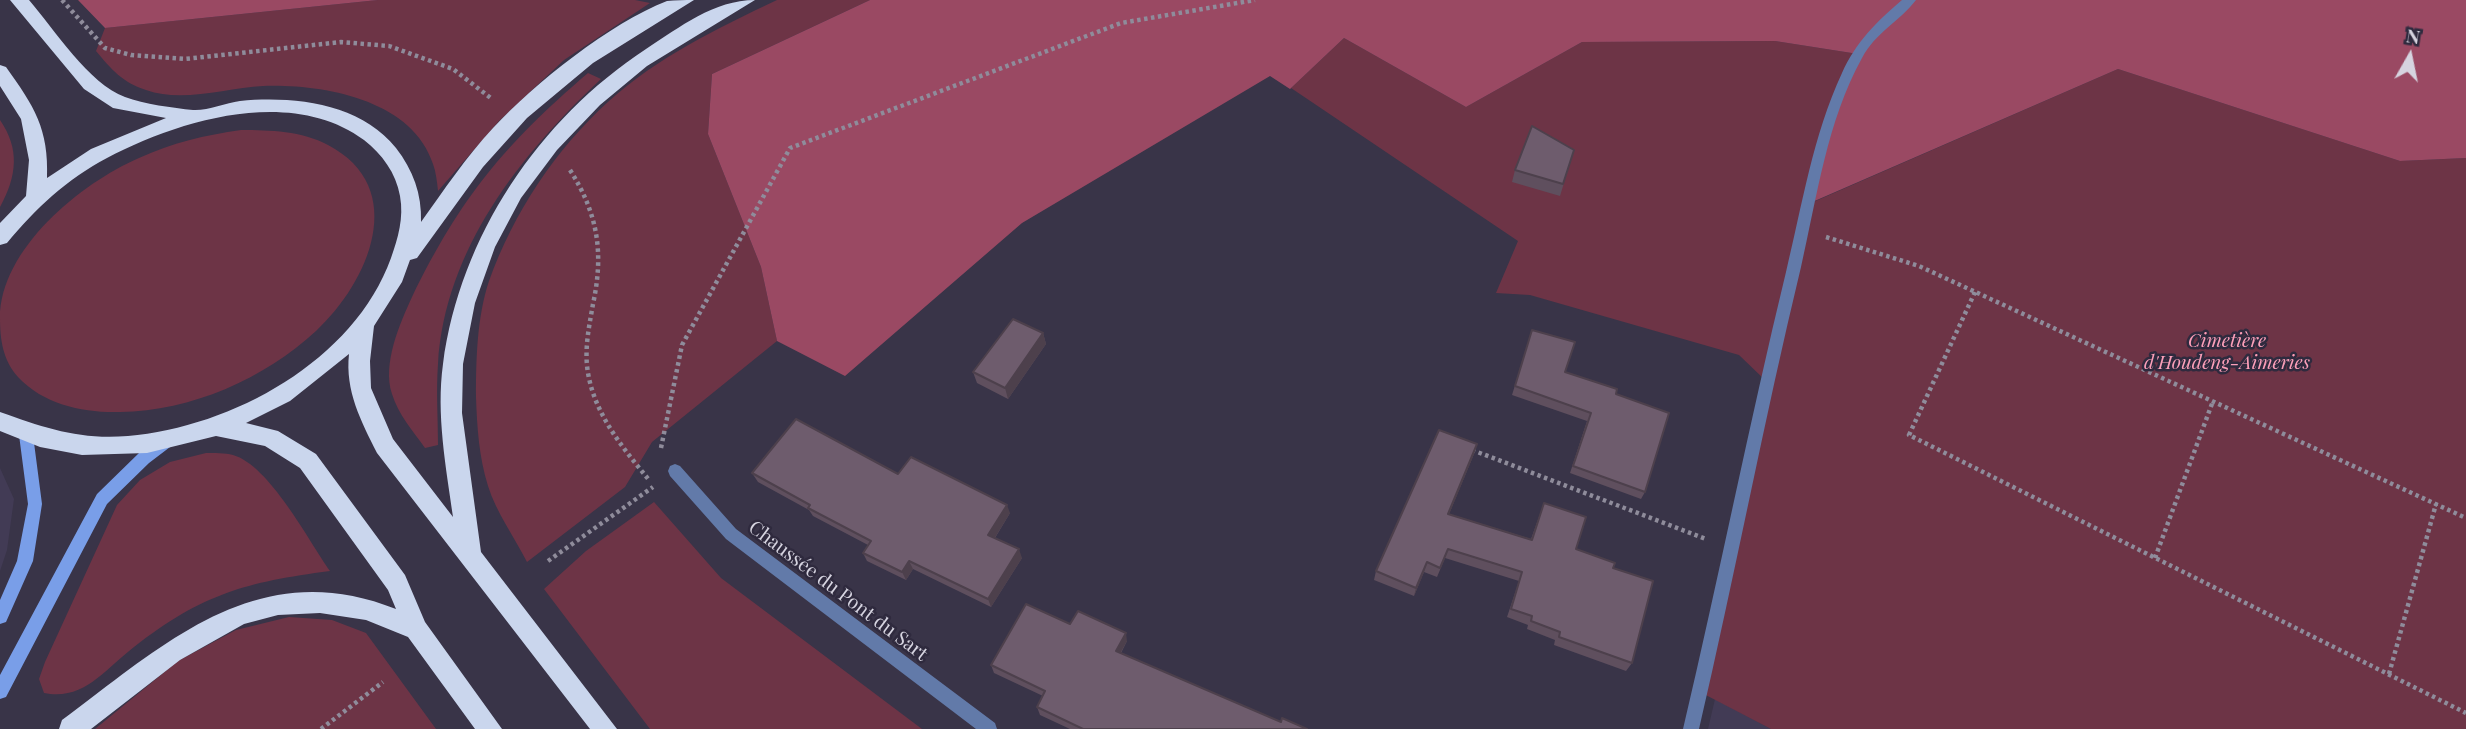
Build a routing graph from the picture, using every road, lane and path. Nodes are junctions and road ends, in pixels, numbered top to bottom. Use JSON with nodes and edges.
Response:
{"nodes":[{"id":1,"x":19,"y":0,"type":"edge"},
{"id":2,"x":62,"y":0,"type":"edge"},
{"id":3,"x":685,"y":0,"type":"edge"},
{"id":4,"x":746,"y":0,"type":"edge"},
{"id":5,"x":1255,"y":0,"type":"edge"},
{"id":6,"x":1910,"y":0,"type":"edge"},
{"id":7,"x":0,"y":72,"type":"edge"},
{"id":8,"x":498,"y":104,"type":"dead end"},
{"id":9,"x":194,"y":116,"type":"junction"},
{"id":10,"x":35,"y":200,"type":"junction"},
{"id":11,"x":1803,"y":229,"type":"junction"},
{"id":12,"x":0,"y":237,"type":"edge"},
{"id":13,"x":402,"y":262,"type":"junction"},
{"id":14,"x":1975,"y":292,"type":"junction"},
{"id":15,"x":364,"y":325,"type":"junction"},
{"id":16,"x":2213,"y":401,"type":"junction"},
{"id":17,"x":0,"y":421,"type":"edge"},
{"id":18,"x":215,"y":426,"type":"junction"},
{"id":19,"x":26,"y":435,"type":"junction"},
{"id":20,"x":170,"y":439,"type":"junction"},
{"id":21,"x":1472,"y":450,"type":"edge"},
{"id":22,"x":659,"y":460,"type":"dead end"},
{"id":23,"x":675,"y":471,"type":"dead end"},
{"id":24,"x":656,"y":473,"type":"dead end"},
{"id":25,"x":2436,"y":504,"type":"junction"},
{"id":26,"x":2466,"y":518,"type":"edge"},
{"id":27,"x":1730,"y":548,"type":"junction"},
{"id":28,"x":2155,"y":558,"type":"junction"},
{"id":29,"x":471,"y":559,"type":"junction"},
{"id":30,"x":548,"y":561,"type":"dead end"},
{"id":31,"x":0,"y":617,"type":"edge"},
{"id":32,"x":416,"y":629,"type":"junction"},
{"id":33,"x":2389,"y":674,"type":"junction"},
{"id":34,"x":383,"y":682,"type":"dead end"},
{"id":35,"x":0,"y":691,"type":"edge"},
{"id":36,"x":2466,"y":713,"type":"edge"},
{"id":37,"x":71,"y":729,"type":"edge"},
{"id":38,"x":321,"y":729,"type":"edge"},
{"id":39,"x":490,"y":729,"type":"edge"},
{"id":40,"x":605,"y":729,"type":"edge"},
{"id":41,"x":989,"y":729,"type":"edge"},
{"id":42,"x":1691,"y":729,"type":"edge"}],
"edges":[{"from":1,"to":9,"type":"highway"},
{"from":2,"to":8,"type":"path"},
{"from":3,"to":13,"type":"highway"},
{"from":4,"to":29,"type":"highway"},
{"from":5,"to":22,"type":"path"},
{"from":6,"to":11,"type":"street"},
{"from":7,"to":10,"type":"highway"},
{"from":9,"to":10,"type":"highway"},
{"from":9,"to":13,"type":"highway"},
{"from":10,"to":12,"type":"highway"},
{"from":11,"to":14,"type":"path"},
{"from":11,"to":27,"type":"street"},
{"from":13,"to":15,"type":"highway"},
{"from":14,"to":16,"type":"path"},
{"from":14,"to":28,"type":"path"},
{"from":15,"to":18,"type":"highway"},
{"from":15,"to":29,"type":"highway"},
{"from":16,"to":25,"type":"path"},
{"from":16,"to":28,"type":"path"},
{"from":17,"to":19,"type":"highway"},
{"from":18,"to":20,"type":"highway"},
{"from":18,"to":32,"type":"highway"},
{"from":19,"to":20,"type":"highway"},
{"from":19,"to":31,"type":"main road"},
{"from":20,"to":35,"type":"main road"},
{"from":21,"to":27,"type":"path"},
{"from":23,"to":41,"type":"street","name":"Chaussée du Pont du Sart"},
{"from":24,"to":30,"type":"path"},
{"from":25,"to":26,"type":"path"},
{"from":25,"to":33,"type":"path"},
{"from":27,"to":42,"type":"street"},
{"from":28,"to":33,"type":"path"},
{"from":29,"to":40,"type":"highway"},
{"from":32,"to":37,"type":"highway"},
{"from":32,"to":39,"type":"highway"},
{"from":33,"to":36,"type":"path"},
{"from":34,"to":38,"type":"path"}]}
